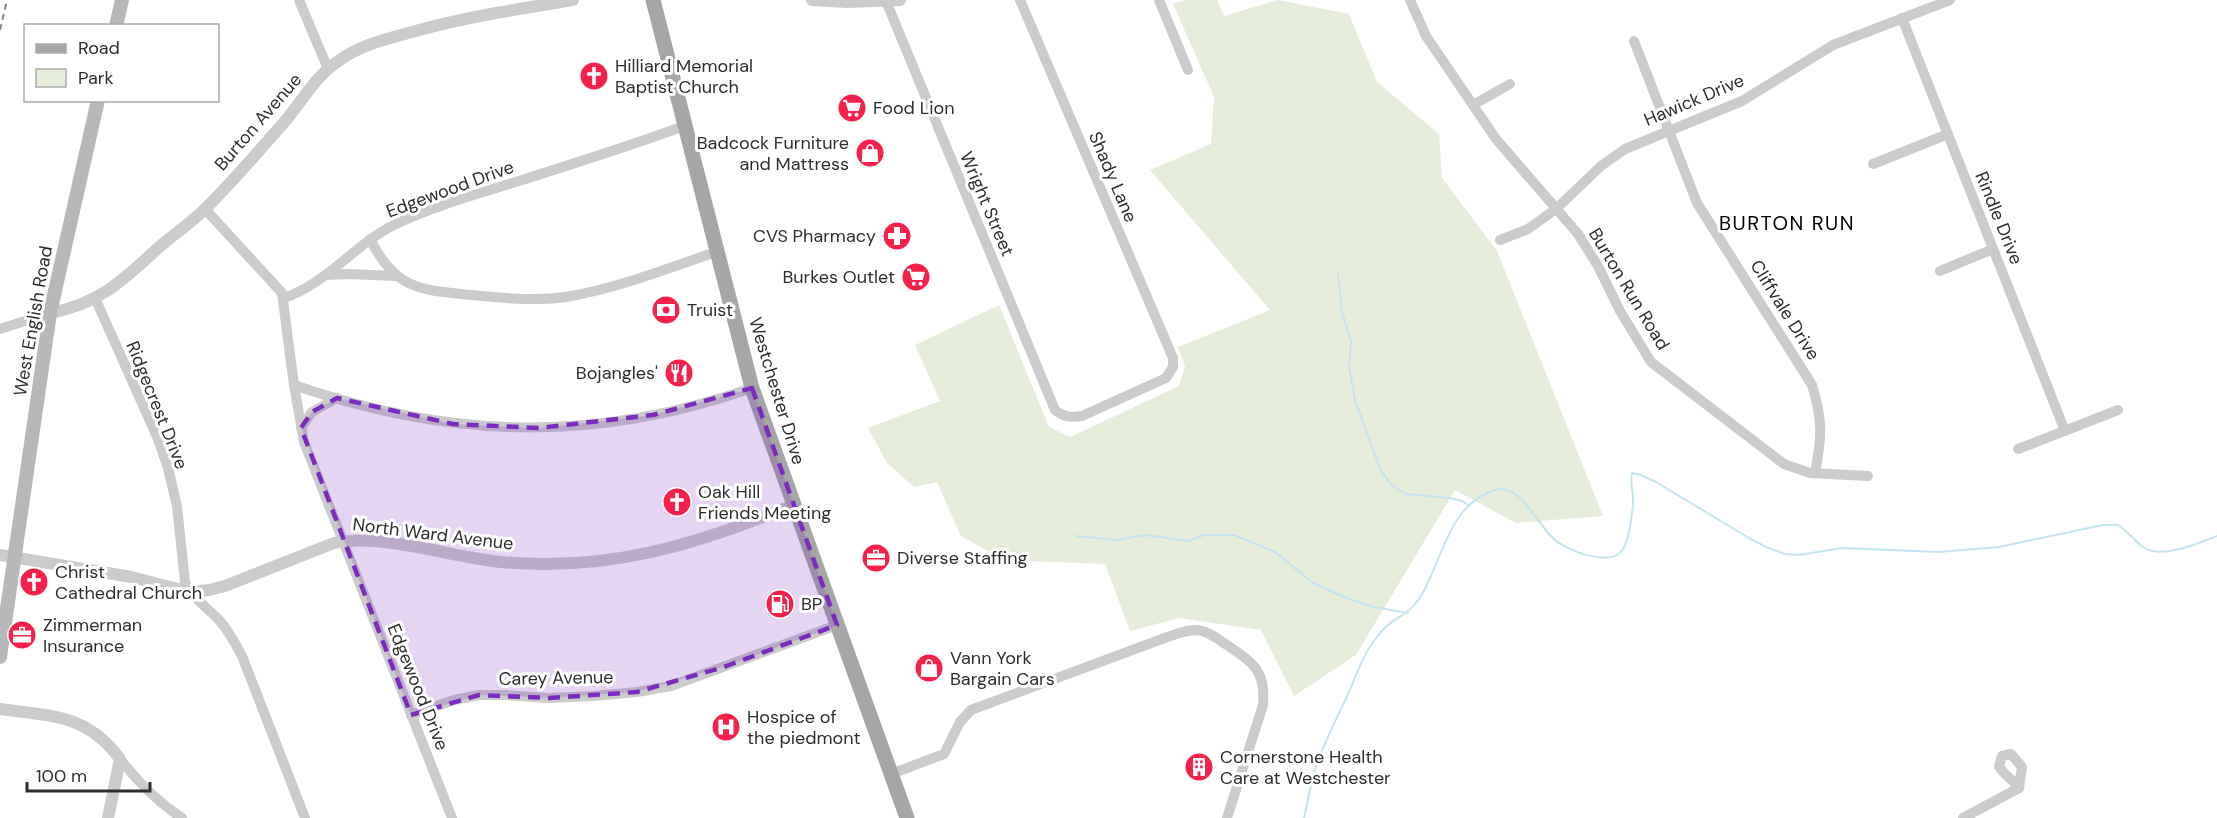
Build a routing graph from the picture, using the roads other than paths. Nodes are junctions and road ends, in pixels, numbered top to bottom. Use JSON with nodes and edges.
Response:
{"nodes":[{"id":1,"x":122,"y":0,"type":"edge"},
{"id":2,"x":299,"y":0,"type":"edge"},
{"id":3,"x":573,"y":0,"type":"edge"},
{"id":4,"x":653,"y":0,"type":"edge"},
{"id":5,"x":812,"y":0,"type":"edge"},
{"id":6,"x":900,"y":0,"type":"edge"},
{"id":7,"x":1020,"y":0,"type":"edge"},
{"id":8,"x":1159,"y":0,"type":"edge"},
{"id":9,"x":1410,"y":0,"type":"edge"},
{"id":10,"x":1950,"y":0,"type":"edge"},
{"id":11,"x":886,"y":1,"type":"edge"},
{"id":12,"x":545,"y":2,"type":"edge"},
{"id":13,"x":1902,"y":18,"type":"junction"},
{"id":14,"x":116,"y":24,"type":"edge"},
{"id":15,"x":1634,"y":41,"type":"dead end"},
{"id":16,"x":328,"y":69,"type":"junction"},
{"id":17,"x":1188,"y":70,"type":"dead end"},
{"id":18,"x":1510,"y":84,"type":"dead end"},
{"id":19,"x":98,"y":102,"type":"edge"},
{"id":20,"x":1473,"y":105,"type":"junction"},
{"id":21,"x":684,"y":126,"type":"junction"},
{"id":22,"x":1669,"y":130,"type":"junction"},
{"id":23,"x":1948,"y":134,"type":"junction"},
{"id":24,"x":1873,"y":164,"type":"dead end"},
{"id":25,"x":205,"y":209,"type":"junction"},
{"id":26,"x":1556,"y":209,"type":"junction"},
{"id":27,"x":370,"y":239,"type":"junction"},
{"id":28,"x":1500,"y":240,"type":"dead end"},
{"id":29,"x":1993,"y":249,"type":"junction"},
{"id":30,"x":717,"y":252,"type":"junction"},
{"id":31,"x":1940,"y":271,"type":"dead end"},
{"id":32,"x":326,"y":275,"type":"junction"},
{"id":33,"x":396,"y":276,"type":"junction"},
{"id":34,"x":95,"y":298,"type":"junction"},
{"id":35,"x":284,"y":298,"type":"junction"},
{"id":36,"x":50,"y":314,"type":"junction"},
{"id":37,"x":0,"y":329,"type":"edge"},
{"id":38,"x":294,"y":385,"type":"junction"},
{"id":39,"x":752,"y":388,"type":"junction"},
{"id":40,"x":337,"y":398,"type":"junction"},
{"id":41,"x":2118,"y":410,"type":"dead end"},
{"id":42,"x":1063,"y":416,"type":"joint"},
{"id":43,"x":301,"y":428,"type":"junction"},
{"id":44,"x":2065,"y":430,"type":"junction"},
{"id":45,"x":2018,"y":449,"type":"dead end"},
{"id":46,"x":1815,"y":473,"type":"junction"},
{"id":47,"x":1868,"y":476,"type":"dead end"},
{"id":48,"x":793,"y":505,"type":"junction"},
{"id":49,"x":344,"y":541,"type":"junction"},
{"id":50,"x":7,"y":557,"type":"edge"},
{"id":51,"x":190,"y":592,"type":"junction"},
{"id":52,"x":837,"y":625,"type":"junction"},
{"id":53,"x":0,"y":657,"type":"edge"},
{"id":54,"x":0,"y":709,"type":"edge"},
{"id":55,"x":411,"y":715,"type":"junction"},
{"id":56,"x":120,"y":759,"type":"junction"},
{"id":57,"x":891,"y":774,"type":"junction"},
{"id":58,"x":2019,"y":788,"type":"dead end"},
{"id":59,"x":904,"y":817,"type":"edge"},
{"id":60,"x":108,"y":818,"type":"edge"},
{"id":61,"x":182,"y":818,"type":"edge"},
{"id":62,"x":305,"y":818,"type":"edge"},
{"id":63,"x":452,"y":818,"type":"edge"},
{"id":64,"x":1227,"y":818,"type":"edge"},
{"id":65,"x":1963,"y":818,"type":"edge"}],
"edges":[{"from":1,"to":14,"type":"main road"},
{"from":2,"to":16,"type":"street"},
{"from":3,"to":12,"type":"street","name":"Burton Avenue"},
{"from":4,"to":21,"type":"main road","name":"Westchester Drive"},
{"from":5,"to":11,"type":"street"},
{"from":6,"to":11,"type":"street"},
{"from":7,"to":42,"type":"street","name":"Shady Lane"},
{"from":8,"to":17,"type":"street"},
{"from":9,"to":20,"type":"street","name":"Burton Run Road"},
{"from":10,"to":13,"type":"street","name":"Hawick Drive"},
{"from":11,"to":42,"type":"street","name":"Wright Street"},
{"from":12,"to":16,"type":"street","name":"Burton Avenue"},
{"from":13,"to":22,"type":"street","name":"Hawick Drive"},
{"from":13,"to":23,"type":"street","name":"Rindle Drive"},
{"from":15,"to":22,"type":"street","name":"Cliffvale Drive"},
{"from":16,"to":25,"type":"street","name":"Burton Avenue"},
{"from":18,"to":20,"type":"street"},
{"from":19,"to":36,"type":"main road","name":"West English Road"},
{"from":20,"to":26,"type":"street","name":"Burton Run Road"},
{"from":21,"to":27,"type":"street","name":"Edgewood Drive"},
{"from":21,"to":30,"type":"main road","name":"Westchester Drive"},
{"from":22,"to":26,"type":"street","name":"Hawick Drive"},
{"from":22,"to":46,"type":"street","name":"Cliffvale Drive"},
{"from":23,"to":24,"type":"street"},
{"from":23,"to":29,"type":"street","name":"Rindle Drive"},
{"from":25,"to":34,"type":"street","name":"Burton Avenue"},
{"from":25,"to":35,"type":"street"},
{"from":26,"to":28,"type":"street","name":"Hawick Drive"},
{"from":26,"to":46,"type":"street","name":"Burton Run Road"},
{"from":27,"to":32,"type":"street","name":"Edgewood Drive"},
{"from":27,"to":33,"type":"street"},
{"from":29,"to":31,"type":"street"},
{"from":29,"to":44,"type":"street","name":"Rindle Drive"},
{"from":30,"to":33,"type":"street"},
{"from":30,"to":39,"type":"main road","name":"Westchester Drive"},
{"from":32,"to":33,"type":"street"},
{"from":32,"to":35,"type":"street","name":"Edgewood Drive"},
{"from":34,"to":36,"type":"street","name":"Burton Avenue"},
{"from":34,"to":51,"type":"street","name":"Ridgecrest Drive"},
{"from":35,"to":38,"type":"street","name":"Edgewood Drive"},
{"from":36,"to":37,"type":"street","name":"Burton Avenue"},
{"from":36,"to":50,"type":"main road","name":"West English Road"},
{"from":38,"to":40,"type":"street"},
{"from":38,"to":43,"type":"street","name":"Edgewood Drive"},
{"from":39,"to":40,"type":"street"},
{"from":39,"to":48,"type":"main road","name":"Westchester Drive"},
{"from":40,"to":43,"type":"street"},
{"from":41,"to":44,"type":"street"},
{"from":43,"to":49,"type":"street","name":"Edgewood Drive"},
{"from":44,"to":45,"type":"street"},
{"from":46,"to":47,"type":"street","name":"Burton Run Road"},
{"from":48,"to":49,"type":"street","name":"North Ward Avenue"},
{"from":48,"to":52,"type":"main road","name":"Westchester Drive"},
{"from":49,"to":51,"type":"street","name":"North Ward Avenue"},
{"from":49,"to":55,"type":"street","name":"Edgewood Drive"},
{"from":50,"to":51,"type":"street","name":"North Ward Avenue"},
{"from":50,"to":53,"type":"main road","name":"West English Road"},
{"from":51,"to":62,"type":"street"},
{"from":52,"to":55,"type":"street","name":"Carey Avenue"},
{"from":52,"to":57,"type":"main road","name":"Westchester Drive"},
{"from":54,"to":56,"type":"street"},
{"from":55,"to":63,"type":"street","name":"Edgewood Drive"},
{"from":56,"to":60,"type":"street"},
{"from":56,"to":61,"type":"street"},
{"from":57,"to":59,"type":"main road","name":"Westchester Drive"},
{"from":57,"to":64,"type":"street"},
{"from":58,"to":65,"type":"street"}]}
